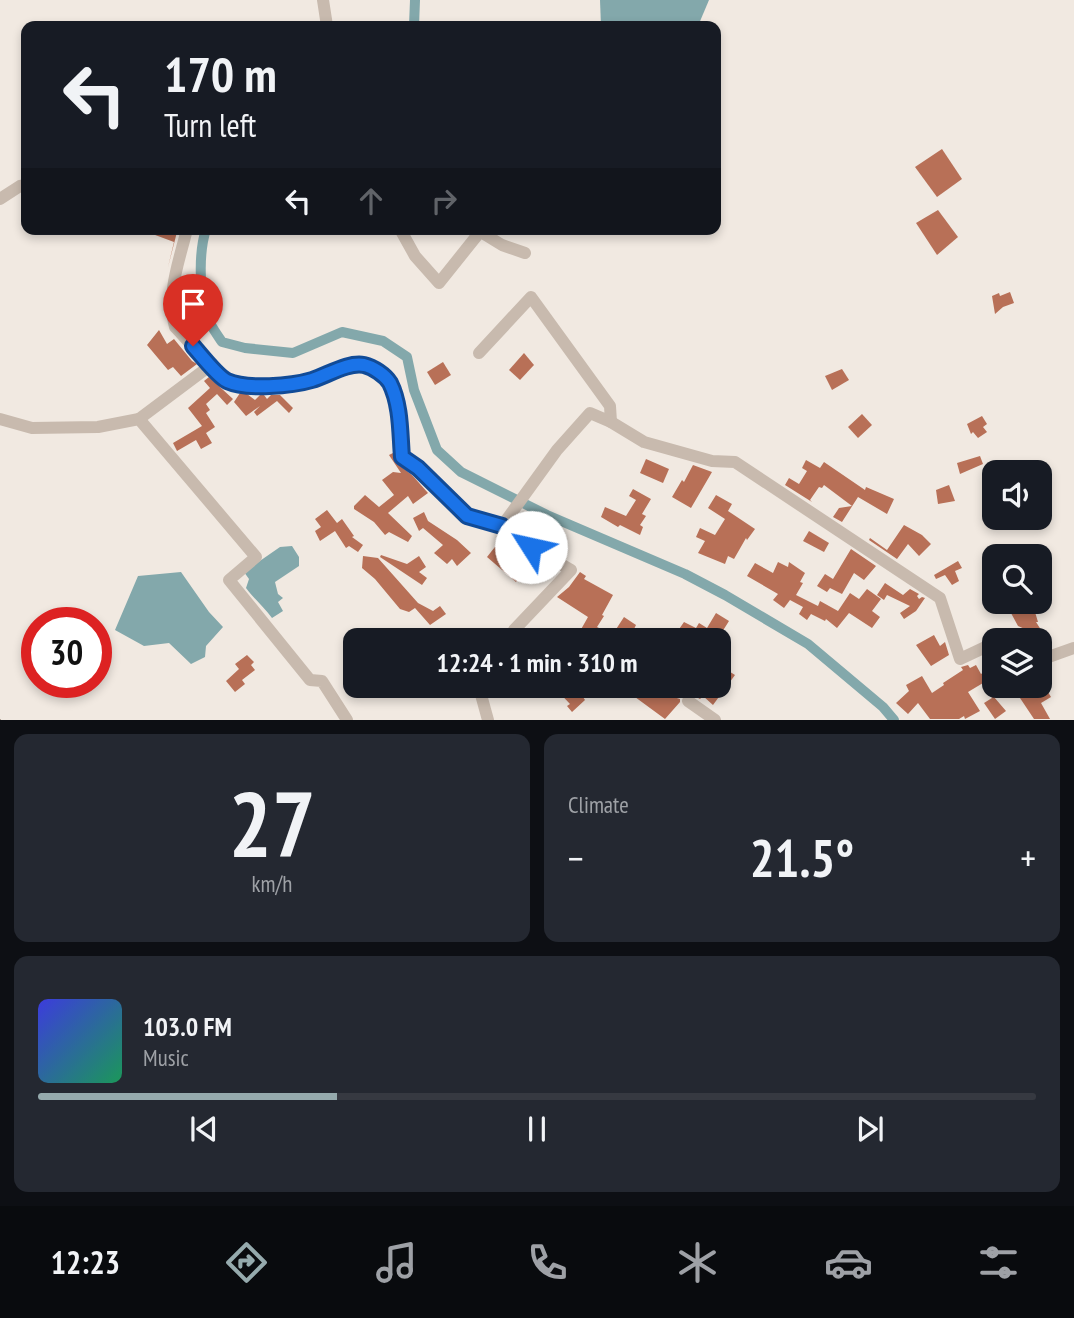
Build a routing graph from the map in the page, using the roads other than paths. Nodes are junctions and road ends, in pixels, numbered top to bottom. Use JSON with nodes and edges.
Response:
{"nodes":[{"id":1,"x":323,"y":0,"type":"edge"},
{"id":2,"x":326,"y":21,"type":"edge"},
{"id":3,"x":21,"y":186,"type":"edge"},
{"id":4,"x":0,"y":199,"type":"edge"},
{"id":5,"x":185,"y":235,"type":"edge"},
{"id":6,"x":403,"y":235,"type":"edge"},
{"id":7,"x":474,"y":235,"type":"edge"},
{"id":8,"x":486,"y":235,"type":"edge"},
{"id":9,"x":525,"y":253,"type":"dead end"},
{"id":10,"x":479,"y":353,"type":"dead end"},
{"id":11,"x":211,"y":365,"type":"junction"},
{"id":12,"x":0,"y":419,"type":"edge"},
{"id":13,"x":139,"y":419,"type":"junction"},
{"id":14,"x":611,"y":422,"type":"junction"},
{"id":15,"x":502,"y":526,"type":"junction"},
{"id":16,"x":516,"y":628,"type":"edge"},
{"id":17,"x":1074,"y":648,"type":"edge"},
{"id":18,"x":982,"y":649,"type":"edge"},
{"id":19,"x":1052,"y":656,"type":"edge"},
{"id":20,"x":483,"y":698,"type":"edge"},
{"id":21,"x":688,"y":701,"type":"dead end"},
{"id":22,"x":347,"y":719,"type":"edge"},
{"id":23,"x":488,"y":719,"type":"edge"},
{"id":24,"x":715,"y":719,"type":"edge"}],
"edges":[{"from":1,"to":2,"type":"street"},
{"from":3,"to":4,"type":"street"},
{"from":5,"to":11,"type":"street"},
{"from":6,"to":7,"type":"street"},
{"from":8,"to":9,"type":"street"},
{"from":10,"to":14,"type":"street"},
{"from":11,"to":13,"type":"street"},
{"from":11,"to":15,"type":"street"},
{"from":12,"to":13,"type":"street"},
{"from":13,"to":22,"type":"street"},
{"from":14,"to":15,"type":"street"},
{"from":14,"to":18,"type":"street"},
{"from":15,"to":16,"type":"street"},
{"from":17,"to":19,"type":"street"},
{"from":20,"to":23,"type":"street"},
{"from":21,"to":24,"type":"street"}]}
